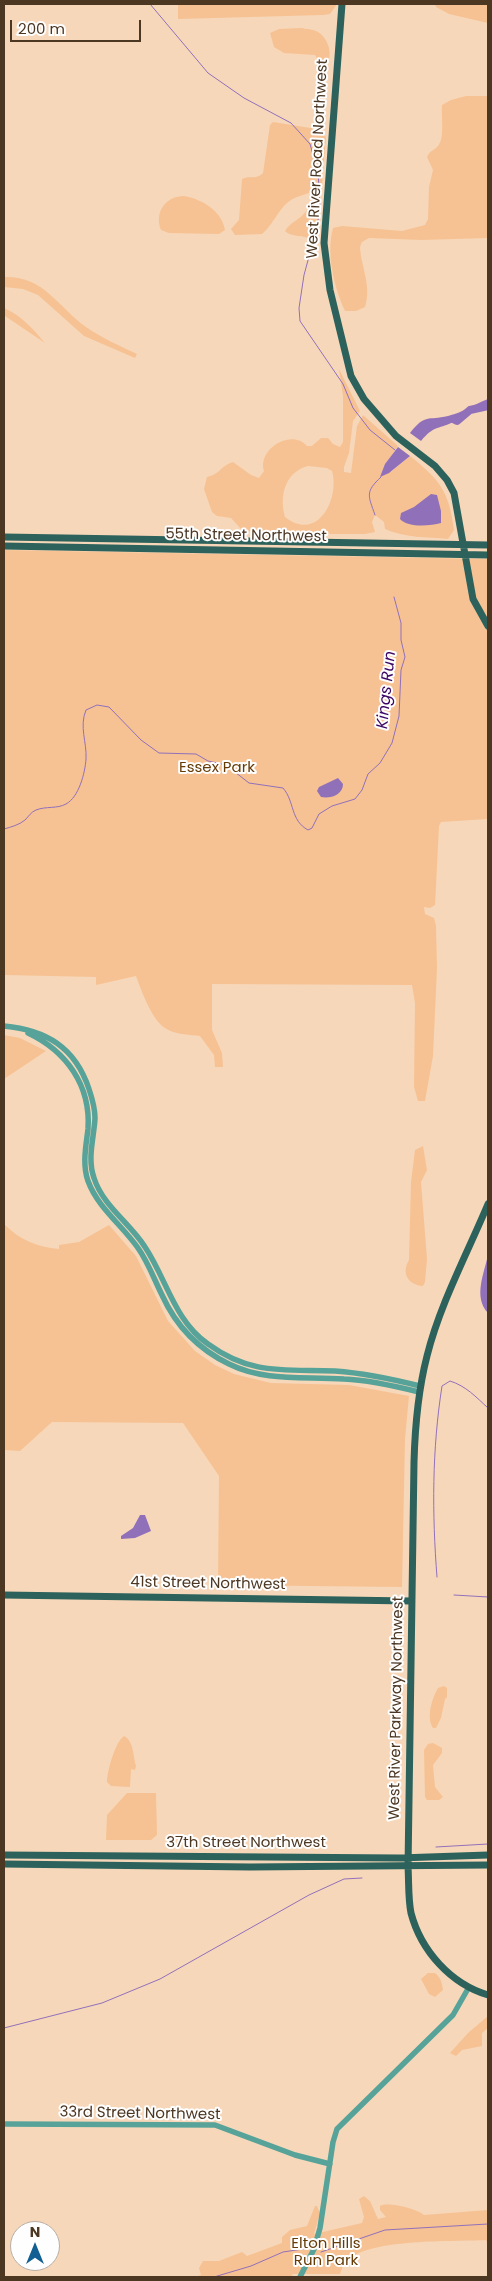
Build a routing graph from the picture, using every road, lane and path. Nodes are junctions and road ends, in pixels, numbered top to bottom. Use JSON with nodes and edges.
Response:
{"nodes":[{"id":1,"x":342,"y":4,"type":"edge"},
{"id":2,"x":4,"y":537,"type":"edge"},
{"id":3,"x":464,"y":544,"type":"junction"},
{"id":4,"x":488,"y":545,"type":"edge"},
{"id":5,"x":4,"y":546,"type":"edge"},
{"id":6,"x":465,"y":554,"type":"junction"},
{"id":7,"x":488,"y":555,"type":"edge"},
{"id":8,"x":488,"y":626,"type":"edge"},
{"id":9,"x":4,"y":1026,"type":"edge"},
{"id":10,"x":488,"y":1204,"type":"edge"},
{"id":11,"x":420,"y":1389,"type":"junction"},
{"id":12,"x":4,"y":1595,"type":"edge"},
{"id":13,"x":412,"y":1601,"type":"junction"},
{"id":14,"x":4,"y":1855,"type":"edge"},
{"id":15,"x":488,"y":1855,"type":"edge"},
{"id":16,"x":408,"y":1858,"type":"junction"},
{"id":17,"x":4,"y":1864,"type":"edge"},
{"id":18,"x":488,"y":1865,"type":"edge"},
{"id":19,"x":408,"y":1867,"type":"junction"},
{"id":20,"x":469,"y":1987,"type":"junction"},
{"id":21,"x":488,"y":1995,"type":"edge"},
{"id":22,"x":4,"y":2124,"type":"edge"},
{"id":23,"x":330,"y":2164,"type":"junction"},
{"id":24,"x":300,"y":2277,"type":"edge"}],
"edges":[{"from":1,"to":3,"type":"main road","name":"West River Road Northwest"},
{"from":2,"to":3,"type":"main road","name":"55th Street Northwest"},
{"from":3,"to":4,"type":"main road","name":"55th Street Northwest"},
{"from":3,"to":6,"type":"main road","name":"West River Road Northwest"},
{"from":5,"to":6,"type":"main road","name":"55th Street Northwest"},
{"from":6,"to":7,"type":"main road","name":"55th Street Northwest"},
{"from":6,"to":8,"type":"main road","name":"West River Road Northwest"},
{"from":9,"to":11,"type":"street"},
{"from":10,"to":11,"type":"main road"},
{"from":11,"to":13,"type":"main road","name":"West River Parkway Northwest"},
{"from":12,"to":13,"type":"main road","name":"41st Street Northwest"},
{"from":13,"to":16,"type":"main road","name":"West River Parkway Northwest"},
{"from":14,"to":16,"type":"main road","name":"37th Street Northwest"},
{"from":15,"to":16,"type":"main road","name":"37th Street Northwest"},
{"from":16,"to":19,"type":"main road","name":"West River Parkway Northwest"},
{"from":17,"to":19,"type":"main road","name":"37th Street Northwest"},
{"from":18,"to":19,"type":"main road","name":"37th Street Northwest"},
{"from":19,"to":20,"type":"main road","name":"West River Parkway Northwest"},
{"from":20,"to":21,"type":"main road","name":"West River Parkway Northwest"},
{"from":20,"to":23,"type":"street"},
{"from":22,"to":23,"type":"street","name":"33rd Street Northwest"},
{"from":23,"to":24,"type":"street"}]}
